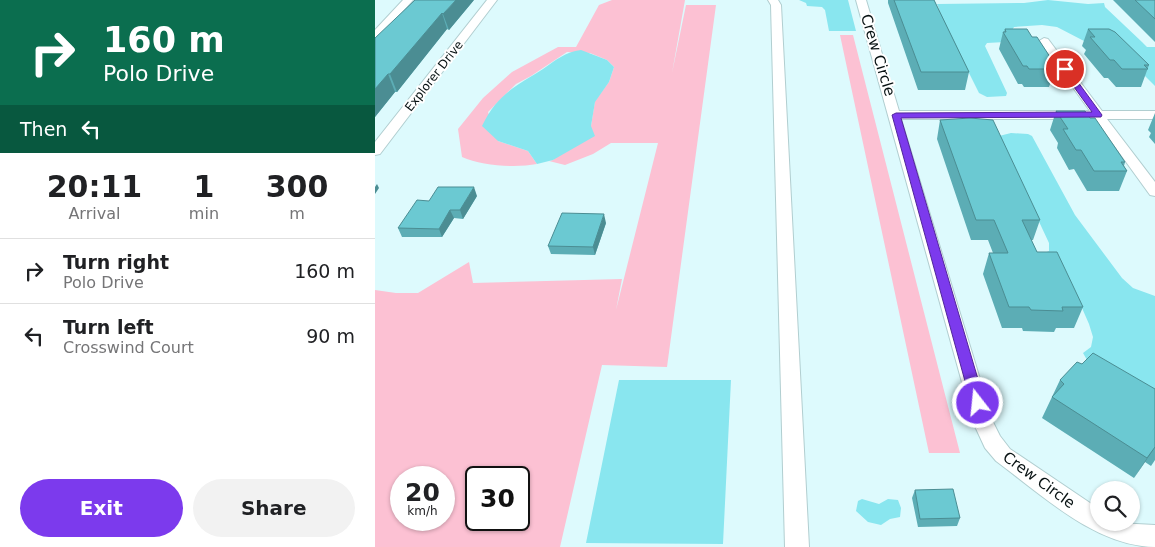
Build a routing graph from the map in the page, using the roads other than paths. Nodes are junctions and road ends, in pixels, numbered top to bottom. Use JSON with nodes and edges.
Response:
{"nodes":[{"id":1,"x":408,"y":0,"type":"edge"},
{"id":2,"x":492,"y":0,"type":"edge"},
{"id":3,"x":773,"y":0,"type":"edge"},
{"id":4,"x":861,"y":0,"type":"edge"},
{"id":5,"x":377,"y":33,"type":"edge"},
{"id":6,"x":1044,"y":41,"type":"dead end"},
{"id":7,"x":896,"y":115,"type":"junction"},
{"id":8,"x":1098,"y":115,"type":"junction"},
{"id":9,"x":1155,"y":115,"type":"edge"},
{"id":10,"x":375,"y":152,"type":"edge"},
{"id":11,"x":1155,"y":192,"type":"edge"},
{"id":12,"x":1090,"y":516,"type":"edge"},
{"id":13,"x":1120,"y":531,"type":"edge"},
{"id":14,"x":1155,"y":536,"type":"edge"},
{"id":15,"x":797,"y":547,"type":"edge"}],
"edges":[{"from":1,"to":5,"type":"street"},
{"from":2,"to":10,"type":"street","name":"Explorer Drive"},
{"from":3,"to":15,"type":"street"},
{"from":4,"to":7,"type":"street","name":"Crew Circle"},
{"from":6,"to":8,"type":"street"},
{"from":7,"to":8,"type":"street"},
{"from":7,"to":12,"type":"street","name":"Crew Circle"},
{"from":8,"to":9,"type":"street"},
{"from":8,"to":11,"type":"street"},
{"from":13,"to":14,"type":"street","name":"Crew Circle"}]}
